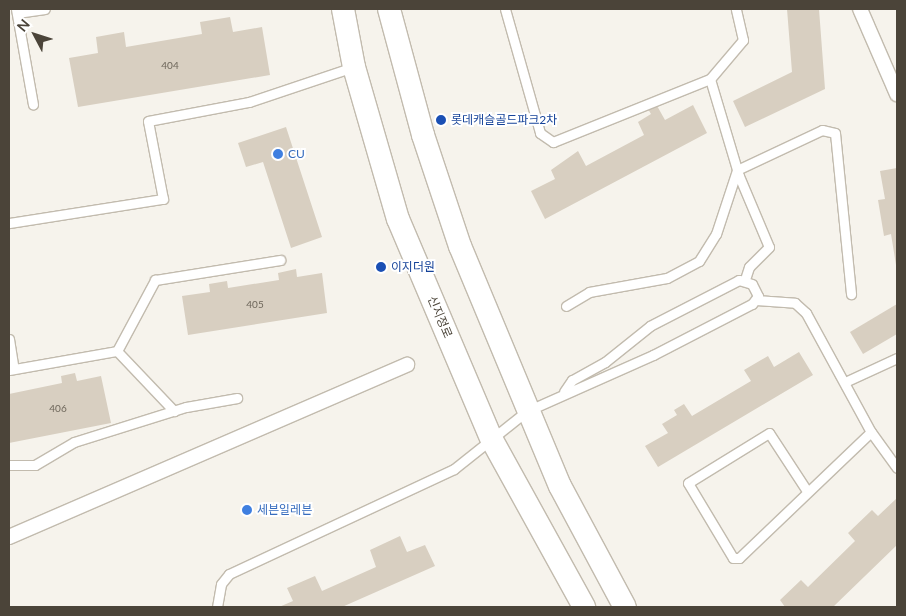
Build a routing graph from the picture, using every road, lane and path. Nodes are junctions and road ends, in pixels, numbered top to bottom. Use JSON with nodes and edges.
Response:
{"nodes":[{"id":1,"x":45,"y":9,"type":"edge"},
{"id":2,"x":343,"y":9,"type":"edge"},
{"id":3,"x":389,"y":9,"type":"edge"},
{"id":4,"x":505,"y":9,"type":"edge"},
{"id":5,"x":736,"y":9,"type":"edge"},
{"id":6,"x":860,"y":9,"type":"edge"},
{"id":7,"x":16,"y":11,"type":"edge"},
{"id":8,"x":354,"y":67,"type":"junction"},
{"id":9,"x":710,"y":80,"type":"junction"},
{"id":10,"x":897,"y":94,"type":"edge"},
{"id":11,"x":32,"y":104,"type":"dead end"},
{"id":12,"x":737,"y":170,"type":"junction"},
{"id":13,"x":9,"y":223,"type":"edge"},
{"id":14,"x":280,"y":260,"type":"dead end"},
{"id":15,"x":745,"y":279,"type":"junction"},
{"id":16,"x":851,"y":294,"type":"dead end"},
{"id":17,"x":756,"y":300,"type":"junction"},
{"id":18,"x":566,"y":306,"type":"dead end"},
{"id":19,"x":9,"y":338,"type":"edge"},
{"id":20,"x":117,"y":351,"type":"junction"},
{"id":21,"x":897,"y":358,"type":"edge"},
{"id":22,"x":407,"y":365,"type":"dead end"},
{"id":23,"x":12,"y":370,"type":"edge"},
{"id":24,"x":845,"y":382,"type":"junction"},
{"id":25,"x":564,"y":392,"type":"junction"},
{"id":26,"x":238,"y":398,"type":"dead end"},
{"id":27,"x":174,"y":411,"type":"junction"},
{"id":28,"x":527,"y":411,"type":"junction"},
{"id":29,"x":871,"y":432,"type":"junction"},
{"id":30,"x":492,"y":440,"type":"junction"},
{"id":31,"x":9,"y":465,"type":"edge"},
{"id":32,"x":897,"y":468,"type":"edge"},
{"id":33,"x":807,"y":491,"type":"junction"},
{"id":34,"x":9,"y":537,"type":"edge"},
{"id":35,"x":217,"y":607,"type":"edge"},
{"id":36,"x":584,"y":607,"type":"edge"},
{"id":37,"x":625,"y":607,"type":"edge"}],
"edges":[{"from":1,"to":7,"type":"lane"},
{"from":2,"to":8,"type":"street","name":"신지정로"},
{"from":3,"to":28,"type":"street"},
{"from":4,"to":9,"type":"lane"},
{"from":5,"to":9,"type":"lane"},
{"from":6,"to":10,"type":"street"},
{"from":7,"to":11,"type":"lane"},
{"from":8,"to":13,"type":"lane"},
{"from":8,"to":30,"type":"street","name":"신지정로"},
{"from":9,"to":12,"type":"lane"},
{"from":12,"to":15,"type":"lane"},
{"from":12,"to":16,"type":"lane"},
{"from":12,"to":18,"type":"lane"},
{"from":14,"to":20,"type":"lane"},
{"from":15,"to":17,"type":"lane"},
{"from":15,"to":25,"type":"lane"},
{"from":17,"to":24,"type":"lane"},
{"from":17,"to":25,"type":"lane"},
{"from":19,"to":23,"type":"lane"},
{"from":20,"to":23,"type":"lane"},
{"from":20,"to":27,"type":"lane"},
{"from":21,"to":24,"type":"lane"},
{"from":22,"to":34,"type":"street"},
{"from":24,"to":29,"type":"lane"},
{"from":25,"to":28,"type":"lane"},
{"from":26,"to":27,"type":"lane"},
{"from":27,"to":31,"type":"lane"},
{"from":28,"to":30,"type":"lane"},
{"from":28,"to":37,"type":"street"},
{"from":29,"to":32,"type":"lane"},
{"from":29,"to":33,"type":"lane"},
{"from":30,"to":35,"type":"lane"},
{"from":30,"to":36,"type":"street","name":"신지정로"},
{"from":33,"to":33,"type":"lane"}]}
